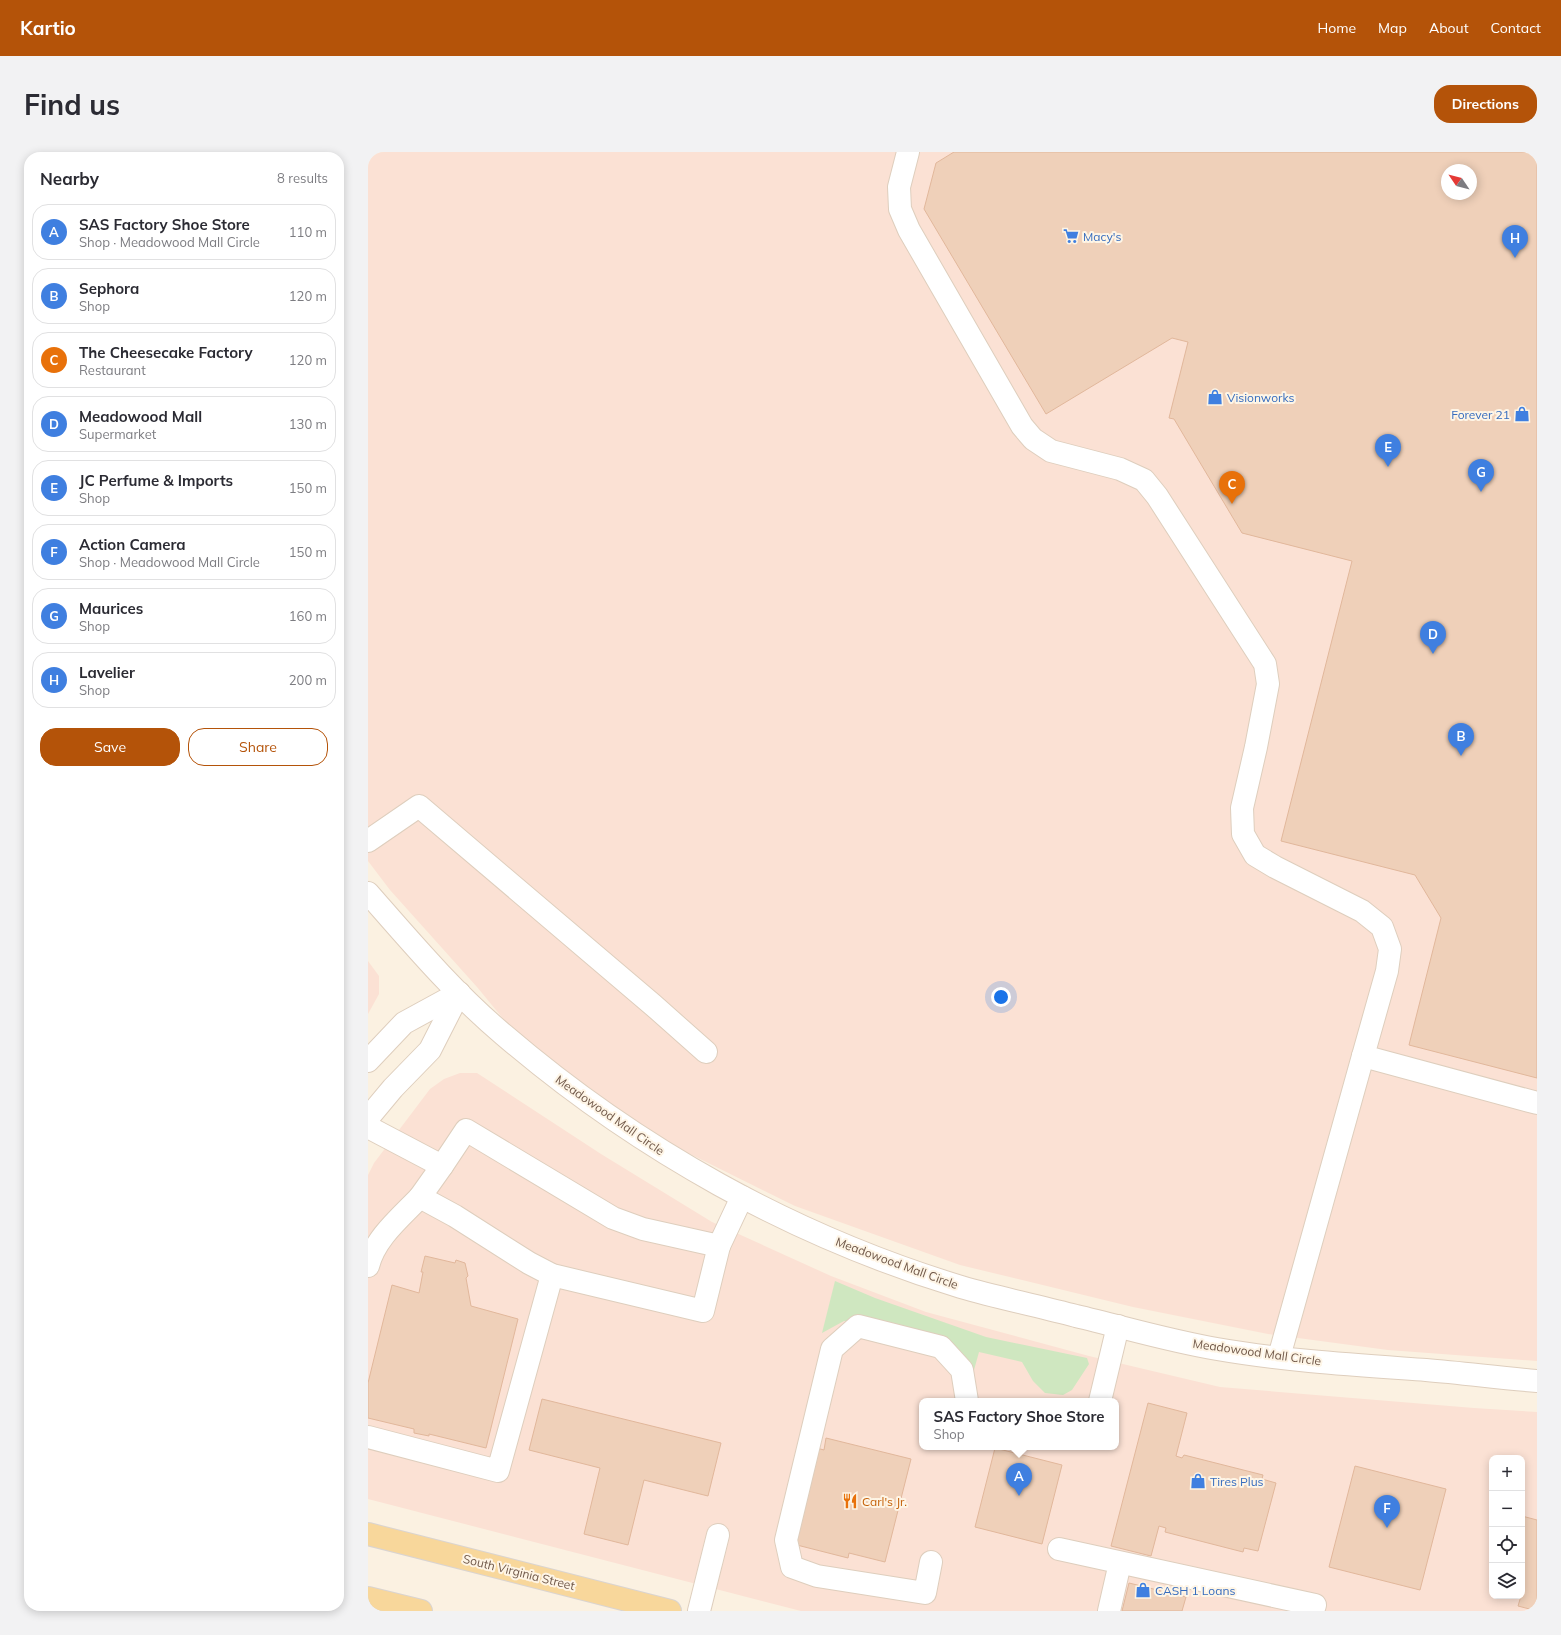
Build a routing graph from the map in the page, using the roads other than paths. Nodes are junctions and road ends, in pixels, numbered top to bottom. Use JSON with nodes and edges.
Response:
{"nodes":[{"id":1,"x":908,"y":152,"type":"edge"},
{"id":2,"x":368,"y":841,"type":"edge"},
{"id":3,"x":368,"y":893,"type":"edge"},
{"id":4,"x":459,"y":993,"type":"junction"},
{"id":5,"x":706,"y":1052,"type":"dead end"},
{"id":6,"x":1364,"y":1056,"type":"junction"},
{"id":7,"x":368,"y":1061,"type":"edge"},
{"id":8,"x":1537,"y":1102,"type":"edge"},
{"id":9,"x":368,"y":1118,"type":"edge"},
{"id":10,"x":368,"y":1127,"type":"edge"},
{"id":11,"x":442,"y":1166,"type":"junction"},
{"id":12,"x":420,"y":1197,"type":"junction"},
{"id":13,"x":742,"y":1197,"type":"junction"},
{"id":14,"x":719,"y":1246,"type":"junction"},
{"id":15,"x":368,"y":1266,"type":"edge"},
{"id":16,"x":552,"y":1275,"type":"junction"},
{"id":17,"x":1118,"y":1326,"type":"junction"},
{"id":18,"x":1279,"y":1357,"type":"junction"},
{"id":19,"x":1537,"y":1381,"type":"edge"},
{"id":20,"x":967,"y":1398,"type":"edge"},
{"id":21,"x":1101,"y":1398,"type":"edge"},
{"id":22,"x":368,"y":1437,"type":"edge"},
{"id":23,"x":368,"y":1534,"type":"edge"},
{"id":24,"x":718,"y":1535,"type":"dead end"},
{"id":25,"x":1059,"y":1549,"type":"dead end"},
{"id":26,"x":931,"y":1562,"type":"dead end"},
{"id":27,"x":1120,"y":1563,"type":"junction"},
{"id":28,"x":368,"y":1598,"type":"edge"},
{"id":29,"x":421,"y":1611,"type":"edge"},
{"id":30,"x":670,"y":1611,"type":"edge"},
{"id":31,"x":699,"y":1611,"type":"edge"},
{"id":32,"x":1109,"y":1611,"type":"edge"},
{"id":33,"x":1313,"y":1611,"type":"edge"}],
"edges":[{"from":1,"to":6,"type":"street"},
{"from":2,"to":5,"type":"street"},
{"from":3,"to":4,"type":"street","name":"Meadowood Mall Circle"},
{"from":4,"to":7,"type":"street"},
{"from":4,"to":9,"type":"street"},
{"from":4,"to":13,"type":"street","name":"Meadowood Mall Circle"},
{"from":6,"to":8,"type":"street"},
{"from":6,"to":18,"type":"street"},
{"from":10,"to":11,"type":"street"},
{"from":11,"to":12,"type":"street"},
{"from":11,"to":14,"type":"street"},
{"from":12,"to":15,"type":"street"},
{"from":12,"to":16,"type":"street"},
{"from":13,"to":14,"type":"street"},
{"from":13,"to":17,"type":"street","name":"Meadowood Mall Circle"},
{"from":14,"to":16,"type":"street"},
{"from":16,"to":22,"type":"street"},
{"from":17,"to":18,"type":"street","name":"Meadowood Mall Circle"},
{"from":17,"to":21,"type":"street"},
{"from":18,"to":19,"type":"street","name":"Meadowood Mall Circle"},
{"from":20,"to":26,"type":"street"},
{"from":23,"to":30,"type":"main road","name":"South Virginia Street"},
{"from":24,"to":31,"type":"street"},
{"from":25,"to":27,"type":"street"},
{"from":27,"to":32,"type":"street"},
{"from":27,"to":33,"type":"street"},
{"from":28,"to":29,"type":"main road"}]}
